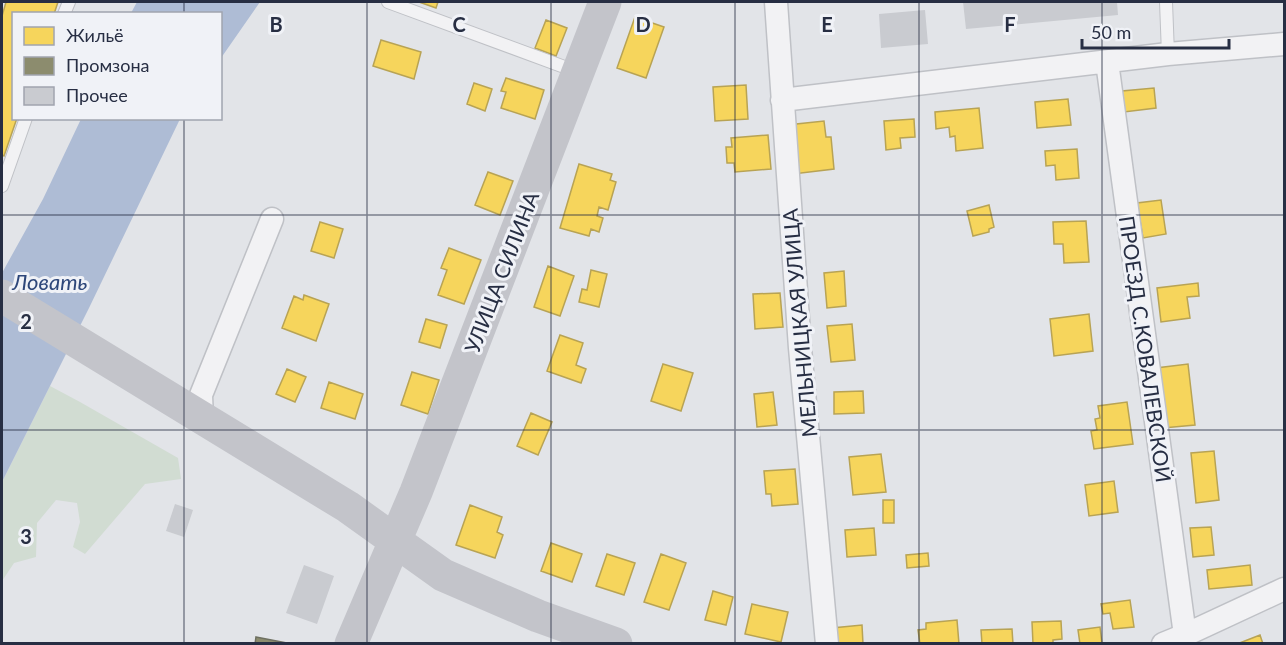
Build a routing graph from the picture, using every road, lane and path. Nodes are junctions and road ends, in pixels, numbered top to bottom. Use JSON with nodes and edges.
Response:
{"nodes":[{"id":1,"x":387,"y":2,"type":"edge"},
{"id":2,"x":605,"y":2,"type":"edge"},
{"id":3,"x":776,"y":2,"type":"edge"},
{"id":4,"x":1166,"y":2,"type":"edge"},
{"id":5,"x":1284,"y":44,"type":"edge"},
{"id":6,"x":1168,"y":54,"type":"junction"},
{"id":7,"x":1107,"y":62,"type":"junction"},
{"id":8,"x":579,"y":72,"type":"junction"},
{"id":9,"x":782,"y":100,"type":"junction"},
{"id":10,"x":25,"y":120,"type":"edge"},
{"id":11,"x":2,"y":186,"type":"edge"},
{"id":12,"x":273,"y":219,"type":"dead end"},
{"id":13,"x":2,"y":296,"type":"edge"},
{"id":14,"x":202,"y":420,"type":"junction"},
{"id":15,"x":394,"y":541,"type":"junction"},
{"id":16,"x":1284,"y":589,"type":"edge"},
{"id":17,"x":1185,"y":636,"type":"junction"},
{"id":18,"x":351,"y":644,"type":"edge"},
{"id":19,"x":616,"y":644,"type":"edge"},
{"id":20,"x":827,"y":644,"type":"edge"},
{"id":21,"x":1163,"y":644,"type":"edge"}],
"edges":[{"from":1,"to":8,"type":"lane"},
{"from":2,"to":8,"type":"main road","name":"УЛИЦА СИЛИНА"},
{"from":3,"to":9,"type":"street","name":"МЕЛЬНИЦКАЯ УЛИЦА"},
{"from":4,"to":6,"type":"lane"},
{"from":5,"to":6,"type":"street"},
{"from":6,"to":7,"type":"street"},
{"from":7,"to":9,"type":"street"},
{"from":7,"to":17,"type":"street","name":"ПРОЕЗД С.КОВАЛЕВСКОЙ"},
{"from":8,"to":15,"type":"main road","name":"УЛИЦА СИЛИНА"},
{"from":9,"to":20,"type":"street","name":"МЕЛЬНИЦКАЯ УЛИЦА"},
{"from":10,"to":11,"type":"lane"},
{"from":12,"to":14,"type":"street"},
{"from":13,"to":14,"type":"main road"},
{"from":14,"to":15,"type":"main road"},
{"from":15,"to":18,"type":"main road","name":"УЛИЦА СИЛИНА"},
{"from":15,"to":19,"type":"main road"},
{"from":16,"to":17,"type":"street"},
{"from":17,"to":21,"type":"street"}]}
